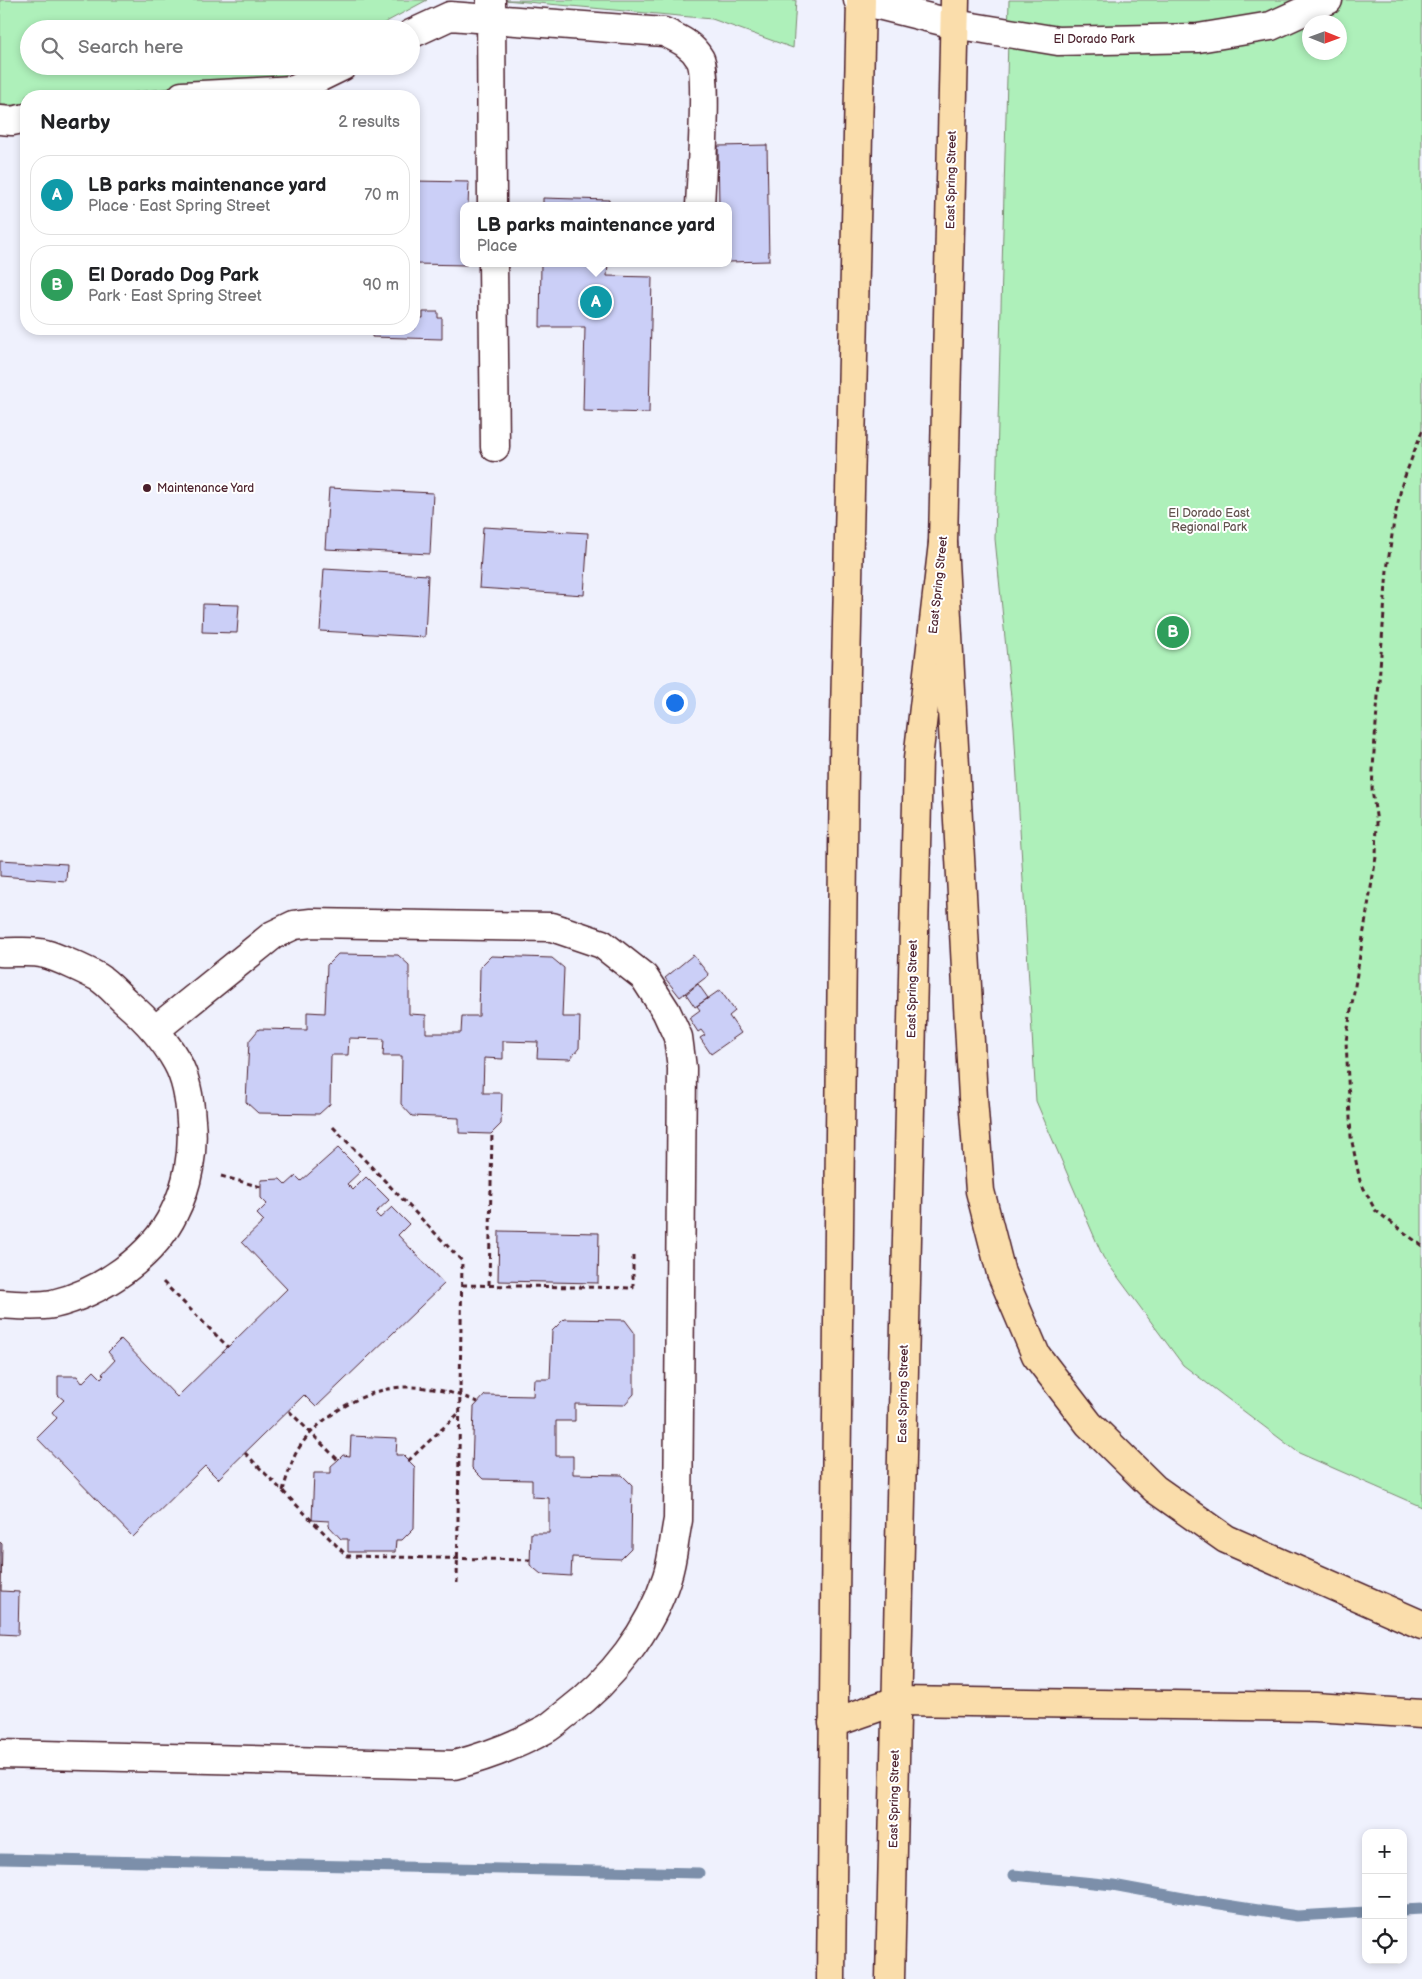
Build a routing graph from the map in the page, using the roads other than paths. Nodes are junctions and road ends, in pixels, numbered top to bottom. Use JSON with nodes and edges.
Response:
{"nodes":[{"id":1,"x":860,"y":0,"type":"edge"},
{"id":2,"x":1328,"y":0,"type":"edge"},
{"id":3,"x":491,"y":10,"type":"edge"},
{"id":4,"x":955,"y":12,"type":"edge"},
{"id":5,"x":420,"y":30,"type":"edge"},
{"id":6,"x":325,"y":75,"type":"edge"},
{"id":7,"x":294,"y":90,"type":"edge"},
{"id":8,"x":20,"y":119,"type":"edge"},
{"id":9,"x":0,"y":120,"type":"edge"},
{"id":10,"x":492,"y":202,"type":"edge"},
{"id":11,"x":700,"y":202,"type":"edge"},
{"id":12,"x":493,"y":267,"type":"edge"},
{"id":13,"x":495,"y":447,"type":"dead end"},
{"id":14,"x":944,"y":543,"type":"junction"},
{"id":15,"x":0,"y":952,"type":"edge"},
{"id":16,"x":155,"y":1030,"type":"junction"},
{"id":17,"x":0,"y":1304,"type":"edge"},
{"id":18,"x":1422,"y":1625,"type":"edge"},
{"id":19,"x":896,"y":1701,"type":"junction"},
{"id":20,"x":1422,"y":1714,"type":"edge"},
{"id":21,"x":833,"y":1723,"type":"junction"},
{"id":22,"x":0,"y":1754,"type":"edge"},
{"id":23,"x":831,"y":1979,"type":"edge"},
{"id":24,"x":890,"y":1979,"type":"edge"}],
"edges":[{"from":1,"to":4,"type":"lane","name":"El Dorado Park"},
{"from":1,"to":21,"type":"main road"},
{"from":2,"to":4,"type":"lane","name":"El Dorado Park"},
{"from":3,"to":5,"type":"lane"},
{"from":3,"to":10,"type":"lane"},
{"from":3,"to":11,"type":"lane"},
{"from":4,"to":14,"type":"main road","name":"East Spring Street"},
{"from":6,"to":7,"type":"lane"},
{"from":8,"to":9,"type":"lane"},
{"from":12,"to":13,"type":"lane"},
{"from":14,"to":18,"type":"main road"},
{"from":14,"to":19,"type":"main road","name":"East Spring Street"},
{"from":15,"to":16,"type":"lane"},
{"from":16,"to":17,"type":"lane"},
{"from":16,"to":22,"type":"lane"},
{"from":19,"to":20,"type":"main road"},
{"from":19,"to":21,"type":"main road"},
{"from":19,"to":24,"type":"main road","name":"East Spring Street"},
{"from":21,"to":23,"type":"main road"}]}
